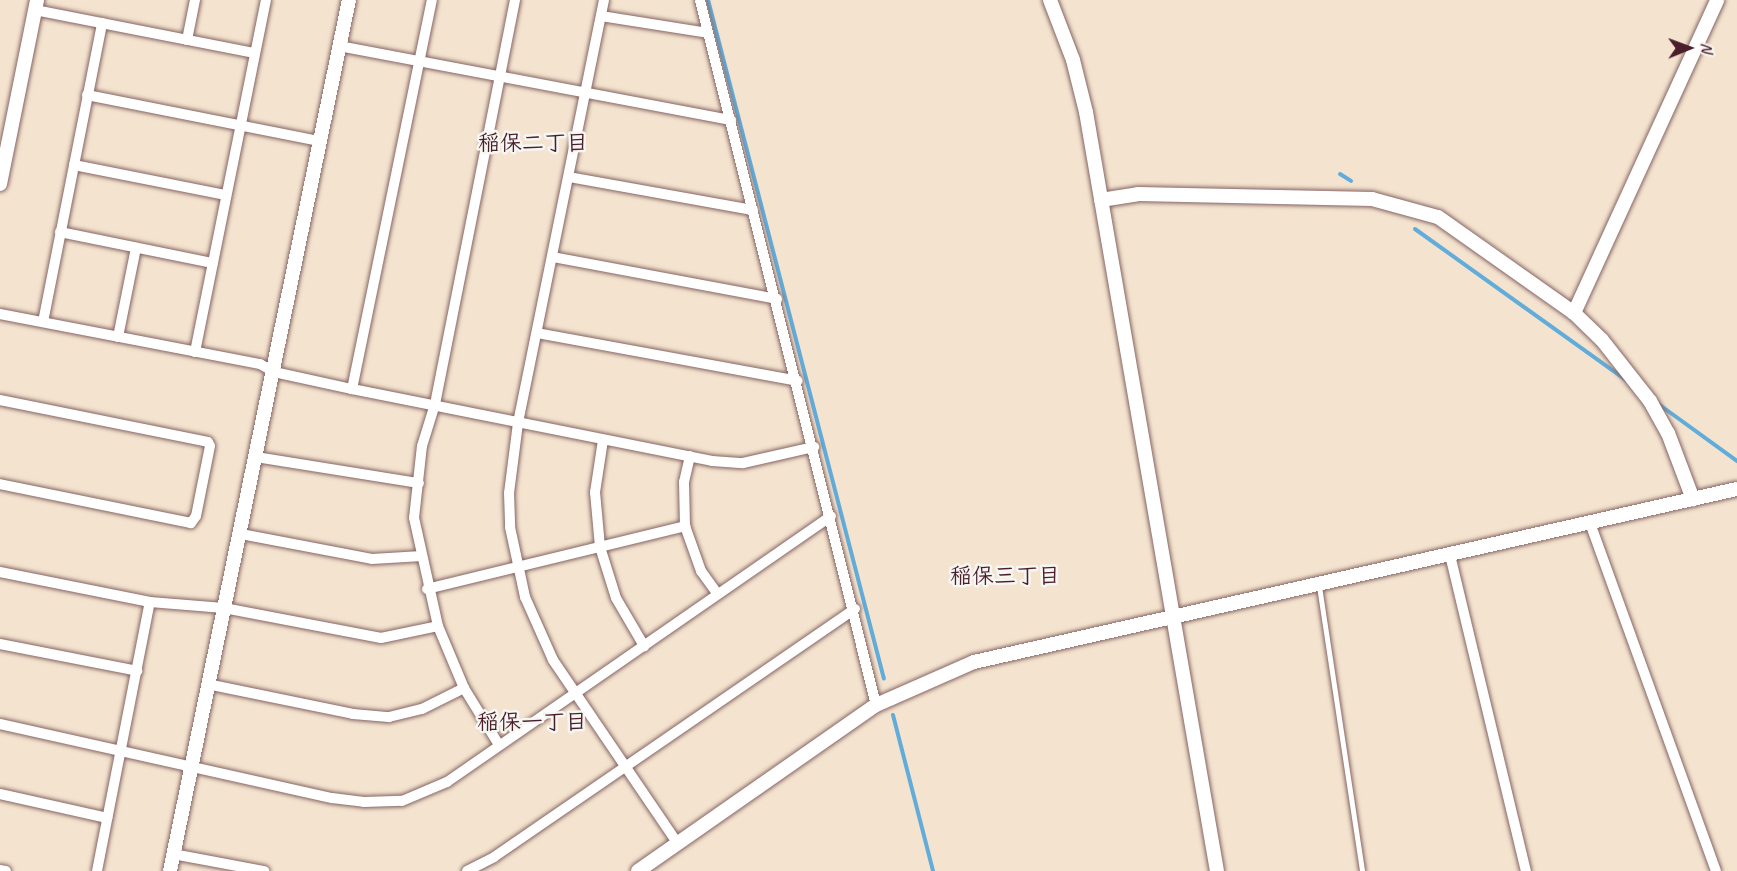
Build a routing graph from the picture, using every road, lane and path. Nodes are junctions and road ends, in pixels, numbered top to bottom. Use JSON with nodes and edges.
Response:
{"nodes":[{"id":1,"x":195,"y":0,"type":"edge"},
{"id":2,"x":266,"y":0,"type":"edge"},
{"id":3,"x":349,"y":0,"type":"edge"},
{"id":4,"x":432,"y":0,"type":"edge"},
{"id":5,"x":515,"y":0,"type":"edge"},
{"id":6,"x":604,"y":0,"type":"edge"},
{"id":7,"x":700,"y":0,"type":"edge"},
{"id":8,"x":1050,"y":0,"type":"edge"},
{"id":9,"x":1717,"y":0,"type":"edge"},
{"id":10,"x":36,"y":5,"type":"edge"},
{"id":11,"x":601,"y":16,"type":"junction"},
{"id":12,"x":102,"y":23,"type":"junction"},
{"id":13,"x":708,"y":33,"type":"junction"},
{"id":14,"x":187,"y":40,"type":"junction"},
{"id":15,"x":339,"y":46,"type":"junction"},
{"id":16,"x":255,"y":53,"type":"junction"},
{"id":17,"x":419,"y":63,"type":"junction"},
{"id":18,"x":500,"y":79,"type":"junction"},
{"id":19,"x":87,"y":95,"type":"junction"},
{"id":20,"x":585,"y":96,"type":"junction"},
{"id":21,"x":731,"y":120,"type":"junction"},
{"id":22,"x":241,"y":124,"type":"junction"},
{"id":23,"x":320,"y":141,"type":"junction"},
{"id":24,"x":74,"y":165,"type":"junction"},
{"id":25,"x":569,"y":177,"type":"junction"},
{"id":26,"x":0,"y":184,"type":"edge"},
{"id":27,"x":226,"y":195,"type":"junction"},
{"id":28,"x":1101,"y":200,"type":"junction"},
{"id":29,"x":753,"y":210,"type":"junction"},
{"id":30,"x":60,"y":232,"type":"junction"},
{"id":31,"x":136,"y":248,"type":"junction"},
{"id":32,"x":553,"y":257,"type":"junction"},
{"id":33,"x":213,"y":263,"type":"junction"},
{"id":34,"x":777,"y":300,"type":"junction"},
{"id":35,"x":1575,"y":313,"type":"junction"},
{"id":36,"x":0,"y":314,"type":"edge"},
{"id":37,"x":43,"y":322,"type":"junction"},
{"id":38,"x":537,"y":333,"type":"junction"},
{"id":39,"x":118,"y":337,"type":"junction"},
{"id":40,"x":195,"y":352,"type":"junction"},
{"id":41,"x":274,"y":372,"type":"junction"},
{"id":42,"x":798,"y":381,"type":"junction"},
{"id":43,"x":352,"y":389,"type":"junction"},
{"id":44,"x":0,"y":400,"type":"edge"},
{"id":45,"x":435,"y":404,"type":"junction"},
{"id":46,"x":518,"y":423,"type":"junction"},
{"id":47,"x":603,"y":440,"type":"junction"},
{"id":48,"x":814,"y":447,"type":"junction"},
{"id":49,"x":690,"y":456,"type":"junction"},
{"id":50,"x":256,"y":457,"type":"junction"},
{"id":51,"x":419,"y":483,"type":"junction"},
{"id":52,"x":0,"y":484,"type":"edge"},
{"id":53,"x":1737,"y":489,"type":"edge"},
{"id":54,"x":1693,"y":499,"type":"junction"},
{"id":55,"x":831,"y":516,"type":"junction"},
{"id":56,"x":1590,"y":523,"type":"junction"},
{"id":57,"x":685,"y":526,"type":"junction"},
{"id":58,"x":241,"y":534,"type":"junction"},
{"id":59,"x":600,"y":547,"type":"junction"},
{"id":60,"x":1450,"y":555,"type":"junction"},
{"id":61,"x":422,"y":556,"type":"junction"},
{"id":62,"x":515,"y":566,"type":"junction"},
{"id":63,"x":0,"y":572,"type":"edge"},
{"id":64,"x":1319,"y":585,"type":"junction"},
{"id":65,"x":427,"y":589,"type":"junction"},
{"id":66,"x":717,"y":593,"type":"junction"},
{"id":67,"x":150,"y":602,"type":"junction"},
{"id":68,"x":224,"y":608,"type":"junction"},
{"id":69,"x":855,"y":609,"type":"junction"},
{"id":70,"x":1173,"y":616,"type":"junction"},
{"id":71,"x":438,"y":626,"type":"junction"},
{"id":72,"x":0,"y":644,"type":"edge"},
{"id":73,"x":644,"y":646,"type":"junction"},
{"id":74,"x":136,"y":671,"type":"junction"},
{"id":75,"x":207,"y":684,"type":"junction"},
{"id":76,"x":464,"y":688,"type":"junction"},
{"id":77,"x":577,"y":692,"type":"junction"},
{"id":78,"x":876,"y":705,"type":"junction"},
{"id":79,"x":0,"y":724,"type":"edge"},
{"id":80,"x":500,"y":745,"type":"junction"},
{"id":81,"x":121,"y":749,"type":"junction"},
{"id":82,"x":626,"y":763,"type":"junction"},
{"id":83,"x":190,"y":768,"type":"junction"},
{"id":84,"x":0,"y":794,"type":"edge"},
{"id":85,"x":107,"y":818,"type":"junction"},
{"id":86,"x":678,"y":844,"type":"junction"},
{"id":87,"x":173,"y":854,"type":"junction"},
{"id":88,"x":0,"y":870,"type":"edge"},
{"id":89,"x":6,"y":871,"type":"edge"},
{"id":90,"x":97,"y":871,"type":"edge"},
{"id":91,"x":170,"y":871,"type":"edge"},
{"id":92,"x":264,"y":871,"type":"edge"},
{"id":93,"x":467,"y":871,"type":"edge"},
{"id":94,"x":638,"y":871,"type":"edge"},
{"id":95,"x":1217,"y":871,"type":"edge"},
{"id":96,"x":1362,"y":871,"type":"edge"},
{"id":97,"x":1526,"y":871,"type":"edge"},
{"id":98,"x":1716,"y":871,"type":"edge"}],
"edges":[{"from":1,"to":14,"type":"street"},
{"from":2,"to":16,"type":"street"},
{"from":3,"to":15,"type":"street"},
{"from":4,"to":17,"type":"street"},
{"from":5,"to":18,"type":"street"},
{"from":6,"to":11,"type":"street"},
{"from":7,"to":13,"type":"street"},
{"from":8,"to":28,"type":"street"},
{"from":9,"to":35,"type":"street"},
{"from":10,"to":12,"type":"street"},
{"from":10,"to":26,"type":"street"},
{"from":11,"to":13,"type":"street"},
{"from":11,"to":20,"type":"street"},
{"from":12,"to":14,"type":"street"},
{"from":12,"to":19,"type":"street"},
{"from":13,"to":21,"type":"street"},
{"from":14,"to":16,"type":"street"},
{"from":15,"to":17,"type":"street"},
{"from":15,"to":23,"type":"street"},
{"from":16,"to":22,"type":"street"},
{"from":17,"to":18,"type":"street"},
{"from":17,"to":43,"type":"street"},
{"from":18,"to":20,"type":"street"},
{"from":18,"to":45,"type":"street"},
{"from":19,"to":22,"type":"street"},
{"from":19,"to":24,"type":"street"},
{"from":20,"to":21,"type":"street"},
{"from":20,"to":25,"type":"street"},
{"from":21,"to":29,"type":"street"},
{"from":22,"to":23,"type":"street"},
{"from":22,"to":27,"type":"street"},
{"from":23,"to":41,"type":"street"},
{"from":24,"to":27,"type":"street"},
{"from":24,"to":30,"type":"street"},
{"from":25,"to":29,"type":"street"},
{"from":25,"to":32,"type":"street"},
{"from":27,"to":33,"type":"street"},
{"from":28,"to":35,"type":"street"},
{"from":28,"to":70,"type":"street"},
{"from":29,"to":34,"type":"street"},
{"from":30,"to":31,"type":"street"},
{"from":30,"to":37,"type":"street"},
{"from":31,"to":33,"type":"street"},
{"from":31,"to":39,"type":"street"},
{"from":32,"to":34,"type":"street"},
{"from":32,"to":38,"type":"street"},
{"from":33,"to":40,"type":"street"},
{"from":34,"to":42,"type":"street"},
{"from":35,"to":54,"type":"street"},
{"from":36,"to":37,"type":"street"},
{"from":37,"to":39,"type":"street"},
{"from":38,"to":42,"type":"street"},
{"from":38,"to":46,"type":"street"},
{"from":39,"to":40,"type":"street"},
{"from":40,"to":41,"type":"street"},
{"from":41,"to":43,"type":"street"},
{"from":41,"to":50,"type":"street"},
{"from":42,"to":48,"type":"street"},
{"from":43,"to":45,"type":"street"},
{"from":44,"to":52,"type":"street"},
{"from":45,"to":46,"type":"street"},
{"from":45,"to":51,"type":"street"},
{"from":46,"to":47,"type":"street"},
{"from":46,"to":62,"type":"street"},
{"from":47,"to":49,"type":"street"},
{"from":47,"to":59,"type":"street"},
{"from":48,"to":49,"type":"street"},
{"from":48,"to":55,"type":"street"},
{"from":49,"to":57,"type":"street"},
{"from":50,"to":51,"type":"street"},
{"from":50,"to":58,"type":"street"},
{"from":51,"to":61,"type":"street"},
{"from":53,"to":54,"type":"street"},
{"from":54,"to":56,"type":"street"},
{"from":55,"to":66,"type":"street"},
{"from":55,"to":69,"type":"street"},
{"from":56,"to":60,"type":"street"},
{"from":56,"to":98,"type":"street"},
{"from":57,"to":59,"type":"street"},
{"from":57,"to":66,"type":"street"},
{"from":58,"to":61,"type":"street"},
{"from":58,"to":68,"type":"street"},
{"from":59,"to":62,"type":"street"},
{"from":59,"to":73,"type":"street"},
{"from":60,"to":64,"type":"street"},
{"from":60,"to":97,"type":"street"},
{"from":61,"to":65,"type":"street"},
{"from":62,"to":65,"type":"street"},
{"from":62,"to":77,"type":"street"},
{"from":63,"to":67,"type":"street"},
{"from":64,"to":70,"type":"street"},
{"from":64,"to":96,"type":"lane"},
{"from":65,"to":71,"type":"street"},
{"from":66,"to":73,"type":"street"},
{"from":67,"to":68,"type":"street"},
{"from":67,"to":74,"type":"street"},
{"from":68,"to":71,"type":"street"},
{"from":68,"to":75,"type":"street"},
{"from":69,"to":78,"type":"street"},
{"from":69,"to":82,"type":"street"},
{"from":70,"to":78,"type":"street"},
{"from":70,"to":95,"type":"street"},
{"from":71,"to":76,"type":"street"},
{"from":72,"to":74,"type":"street"},
{"from":73,"to":77,"type":"street"},
{"from":74,"to":81,"type":"street"},
{"from":75,"to":76,"type":"street"},
{"from":75,"to":83,"type":"street"},
{"from":76,"to":80,"type":"street"},
{"from":77,"to":80,"type":"street"},
{"from":77,"to":82,"type":"street"},
{"from":78,"to":86,"type":"street"},
{"from":79,"to":81,"type":"street"},
{"from":80,"to":83,"type":"street"},
{"from":81,"to":83,"type":"street"},
{"from":81,"to":85,"type":"street"},
{"from":82,"to":86,"type":"street"},
{"from":82,"to":93,"type":"street"},
{"from":83,"to":87,"type":"street"},
{"from":84,"to":85,"type":"street"},
{"from":85,"to":90,"type":"street"},
{"from":86,"to":94,"type":"street"},
{"from":87,"to":91,"type":"street"},
{"from":87,"to":92,"type":"street"},
{"from":88,"to":89,"type":"street"}]}
